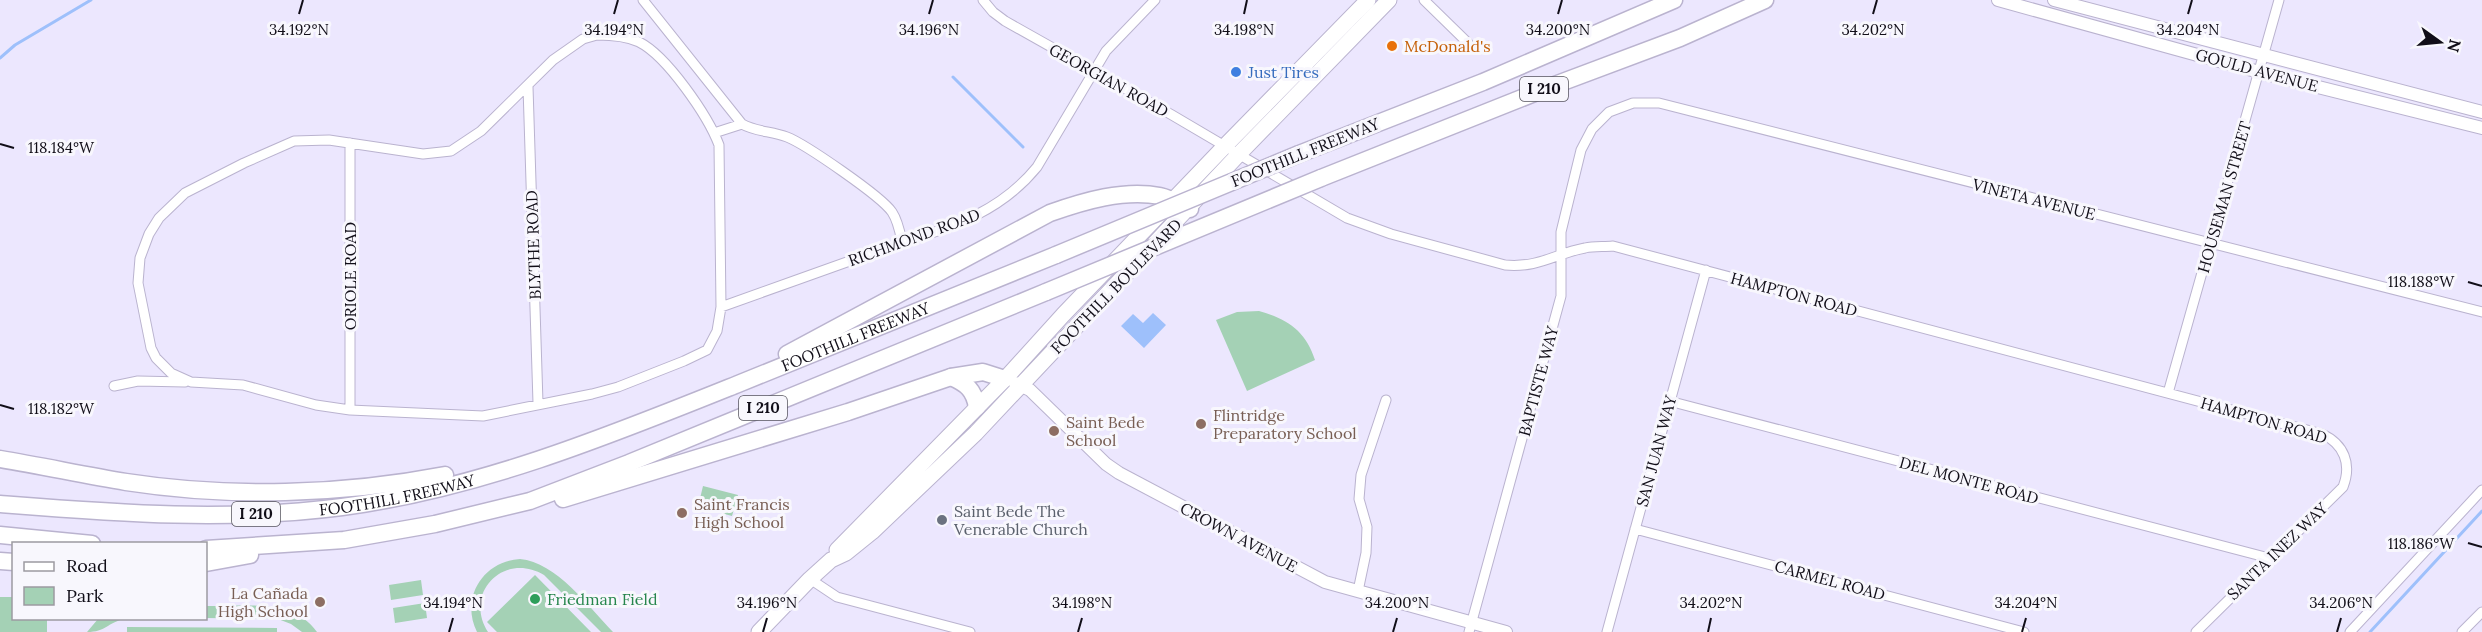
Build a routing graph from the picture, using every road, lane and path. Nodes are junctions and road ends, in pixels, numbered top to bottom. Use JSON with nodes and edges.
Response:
{"nodes":[{"id":1,"x":643,"y":0,"type":"edge"},
{"id":2,"x":983,"y":0,"type":"edge"},
{"id":3,"x":1155,"y":0,"type":"edge"},
{"id":4,"x":1368,"y":0,"type":"edge"},
{"id":5,"x":1389,"y":0,"type":"edge"},
{"id":6,"x":1424,"y":0,"type":"edge"},
{"id":7,"x":1674,"y":0,"type":"edge"},
{"id":8,"x":1766,"y":0,"type":"edge"},
{"id":9,"x":1998,"y":0,"type":"edge"},
{"id":10,"x":2054,"y":0,"type":"edge"},
{"id":11,"x":2279,"y":0,"type":"edge"},
{"id":12,"x":1468,"y":42,"type":"dead end"},
{"id":13,"x":2264,"y":56,"type":"junction"},
{"id":14,"x":1093,"y":71,"type":"junction"},
{"id":15,"x":2259,"y":72,"type":"junction"},
{"id":16,"x":528,"y":87,"type":"junction"},
{"id":17,"x":2482,"y":112,"type":"edge"},
{"id":18,"x":742,"y":124,"type":"junction"},
{"id":19,"x":2482,"y":128,"type":"edge"},
{"id":20,"x":1592,"y":129,"type":"joint"},
{"id":21,"x":714,"y":133,"type":"junction"},
{"id":22,"x":350,"y":143,"type":"junction"},
{"id":23,"x":1224,"y":147,"type":"junction"},
{"id":24,"x":1238,"y":155,"type":"junction"},
{"id":25,"x":1172,"y":201,"type":"junction"},
{"id":26,"x":1190,"y":209,"type":"junction"},
{"id":27,"x":902,"y":242,"type":"junction"},
{"id":28,"x":2211,"y":244,"type":"junction"},
{"id":29,"x":1560,"y":256,"type":"junction"},
{"id":30,"x":1706,"y":270,"type":"junction"},
{"id":31,"x":721,"y":307,"type":"junction"},
{"id":32,"x":2482,"y":312,"type":"edge"},
{"id":33,"x":951,"y":376,"type":"junction"},
{"id":34,"x":1005,"y":379,"type":"junction"},
{"id":35,"x":191,"y":382,"type":"junction"},
{"id":36,"x":114,"y":386,"type":"dead end"},
{"id":37,"x":1021,"y":386,"type":"junction"},
{"id":38,"x":2168,"y":393,"type":"junction"},
{"id":39,"x":701,"y":399,"type":"junction"},
{"id":40,"x":1386,"y":400,"type":"dead end"},
{"id":41,"x":1670,"y":401,"type":"junction"},
{"id":42,"x":538,"y":403,"type":"junction"},
{"id":43,"x":977,"y":407,"type":"junction"},
{"id":44,"x":350,"y":410,"type":"junction"},
{"id":45,"x":0,"y":459,"type":"edge"},
{"id":46,"x":2347,"y":466,"type":"joint"},
{"id":47,"x":508,"y":468,"type":"junction"},
{"id":48,"x":2482,"y":490,"type":"edge"},
{"id":49,"x":0,"y":504,"type":"edge"},
{"id":50,"x":477,"y":515,"type":"junction"},
{"id":51,"x":1635,"y":529,"type":"junction"},
{"id":52,"x":0,"y":535,"type":"edge"},
{"id":53,"x":80,"y":542,"type":"edge"},
{"id":54,"x":298,"y":544,"type":"junction"},
{"id":55,"x":207,"y":549,"type":"edge"},
{"id":56,"x":2269,"y":558,"type":"junction"},
{"id":57,"x":831,"y":560,"type":"junction"},
{"id":58,"x":207,"y":563,"type":"edge"},
{"id":59,"x":810,"y":579,"type":"junction"},
{"id":60,"x":1358,"y":591,"type":"junction"},
{"id":61,"x":2482,"y":612,"type":"edge"},
{"id":62,"x":1470,"y":627,"type":"edge"},
{"id":63,"x":759,"y":632,"type":"edge"},
{"id":64,"x":970,"y":632,"type":"edge"},
{"id":65,"x":1506,"y":632,"type":"edge"},
{"id":66,"x":1607,"y":632,"type":"edge"},
{"id":67,"x":2024,"y":632,"type":"edge"},
{"id":68,"x":2196,"y":632,"type":"edge"},
{"id":69,"x":2350,"y":632,"type":"edge"},
{"id":70,"x":2462,"y":632,"type":"edge"}],
"edges":[{"from":1,"to":18,"type":"street"},
{"from":2,"to":14,"type":"street","name":"GEORGIAN ROAD"},
{"from":3,"to":14,"type":"street","name":"RICHMOND ROAD"},
{"from":4,"to":23,"type":"main road","name":"FOOTHILL BOULEVARD"},
{"from":5,"to":24,"type":"main road","name":"FOOTHILL BOULEVARD"},
{"from":6,"to":12,"type":"street"},
{"from":7,"to":39,"type":"highway","name":"FOOTHILL FREEWAY","number":"I 210","bridge":true},
{"from":8,"to":50,"type":"highway","name":"FOOTHILL FREEWAY","number":"I 210","bridge":true},
{"from":9,"to":15,"type":"street","name":"GOULD AVENUE"},
{"from":10,"to":13,"type":"street","name":"GOULD AVENUE"},
{"from":11,"to":13,"type":"street","name":"HOUSEMAN STREET"},
{"from":13,"to":15,"type":"street","name":"HOUSEMAN STREET"},
{"from":13,"to":17,"type":"street","name":"GOULD AVENUE"},
{"from":14,"to":23,"type":"street","name":"GEORGIAN ROAD"},
{"from":14,"to":27,"type":"street","name":"RICHMOND ROAD"},
{"from":15,"to":19,"type":"street","name":"GOULD AVENUE"},
{"from":15,"to":28,"type":"street","name":"HOUSEMAN STREET"},
{"from":16,"to":21,"type":"street"},
{"from":16,"to":22,"type":"street"},
{"from":16,"to":42,"type":"street","name":"BLYTHE ROAD"},
{"from":18,"to":21,"type":"street"},
{"from":18,"to":27,"type":"street"},
{"from":20,"to":28,"type":"street","name":"VINETA AVENUE"},
{"from":20,"to":29,"type":"street","name":"BAPTISTE WAY"},
{"from":21,"to":31,"type":"street"},
{"from":22,"to":35,"type":"street"},
{"from":22,"to":44,"type":"street","name":"ORIOLE ROAD"},
{"from":23,"to":24,"type":"street","name":"GEORGIAN ROAD"},
{"from":23,"to":25,"type":"main road","name":"FOOTHILL BOULEVARD"},
{"from":24,"to":26,"type":"main road","name":"FOOTHILL BOULEVARD"},
{"from":24,"to":29,"type":"street","name":"HAMPTON ROAD"},
{"from":25,"to":26,"type":"highway"},
{"from":25,"to":34,"type":"main road","name":"FOOTHILL BOULEVARD"},
{"from":25,"to":39,"type":"highway"},
{"from":26,"to":37,"type":"main road","name":"FOOTHILL BOULEVARD"},
{"from":27,"to":31,"type":"street","name":"RICHMOND ROAD"},
{"from":28,"to":32,"type":"street","name":"VINETA AVENUE"},
{"from":28,"to":38,"type":"street","name":"HOUSEMAN STREET"},
{"from":29,"to":30,"type":"street","name":"HAMPTON ROAD"},
{"from":29,"to":62,"type":"street","name":"BAPTISTE WAY"},
{"from":30,"to":38,"type":"street","name":"HAMPTON ROAD"},
{"from":30,"to":41,"type":"street","name":"SAN JUAN WAY"},
{"from":31,"to":42,"type":"street"},
{"from":33,"to":34,"type":"highway"},
{"from":33,"to":43,"type":"highway"},
{"from":33,"to":50,"type":"highway"},
{"from":34,"to":37,"type":"street","name":"CROWN AVENUE"},
{"from":34,"to":43,"type":"main road","name":"FOOTHILL BOULEVARD"},
{"from":35,"to":36,"type":"street"},
{"from":35,"to":44,"type":"street"},
{"from":37,"to":57,"type":"main road","name":"FOOTHILL BOULEVARD"},
{"from":37,"to":60,"type":"street","name":"CROWN AVENUE"},
{"from":38,"to":46,"type":"street","name":"HAMPTON ROAD"},
{"from":39,"to":47,"type":"highway","name":"FOOTHILL FREEWAY","number":"I 210"},
{"from":40,"to":60,"type":"street"},
{"from":41,"to":51,"type":"street","name":"SAN JUAN WAY"},
{"from":41,"to":56,"type":"street","name":"DEL MONTE ROAD"},
{"from":42,"to":44,"type":"street"},
{"from":43,"to":57,"type":"main road","name":"FOOTHILL BOULEVARD"},
{"from":45,"to":47,"type":"highway"},
{"from":46,"to":56,"type":"street","name":"SANTA INEZ WAY"},
{"from":47,"to":49,"type":"highway","name":"FOOTHILL FREEWAY","number":"I 210"},
{"from":48,"to":69,"type":"street"},
{"from":50,"to":54,"type":"highway","name":"FOOTHILL FREEWAY","number":"I 210"},
{"from":51,"to":66,"type":"street","name":"SAN JUAN WAY"},
{"from":51,"to":67,"type":"street","name":"CARMEL ROAD"},
{"from":52,"to":53,"type":"highway"},
{"from":54,"to":55,"type":"highway","name":"FOOTHILL FREEWAY","number":"I 210"},
{"from":54,"to":58,"type":"highway"},
{"from":56,"to":68,"type":"street","name":"SANTA INEZ WAY"},
{"from":57,"to":59,"type":"main road","name":"FOOTHILL BOULEVARD"},
{"from":59,"to":63,"type":"main road","name":"FOOTHILL BOULEVARD"},
{"from":59,"to":64,"type":"street"},
{"from":60,"to":62,"type":"street","name":"CROWN AVENUE"},
{"from":61,"to":70,"type":"street"},
{"from":62,"to":65,"type":"street","name":"CROWN AVENUE"}]}
